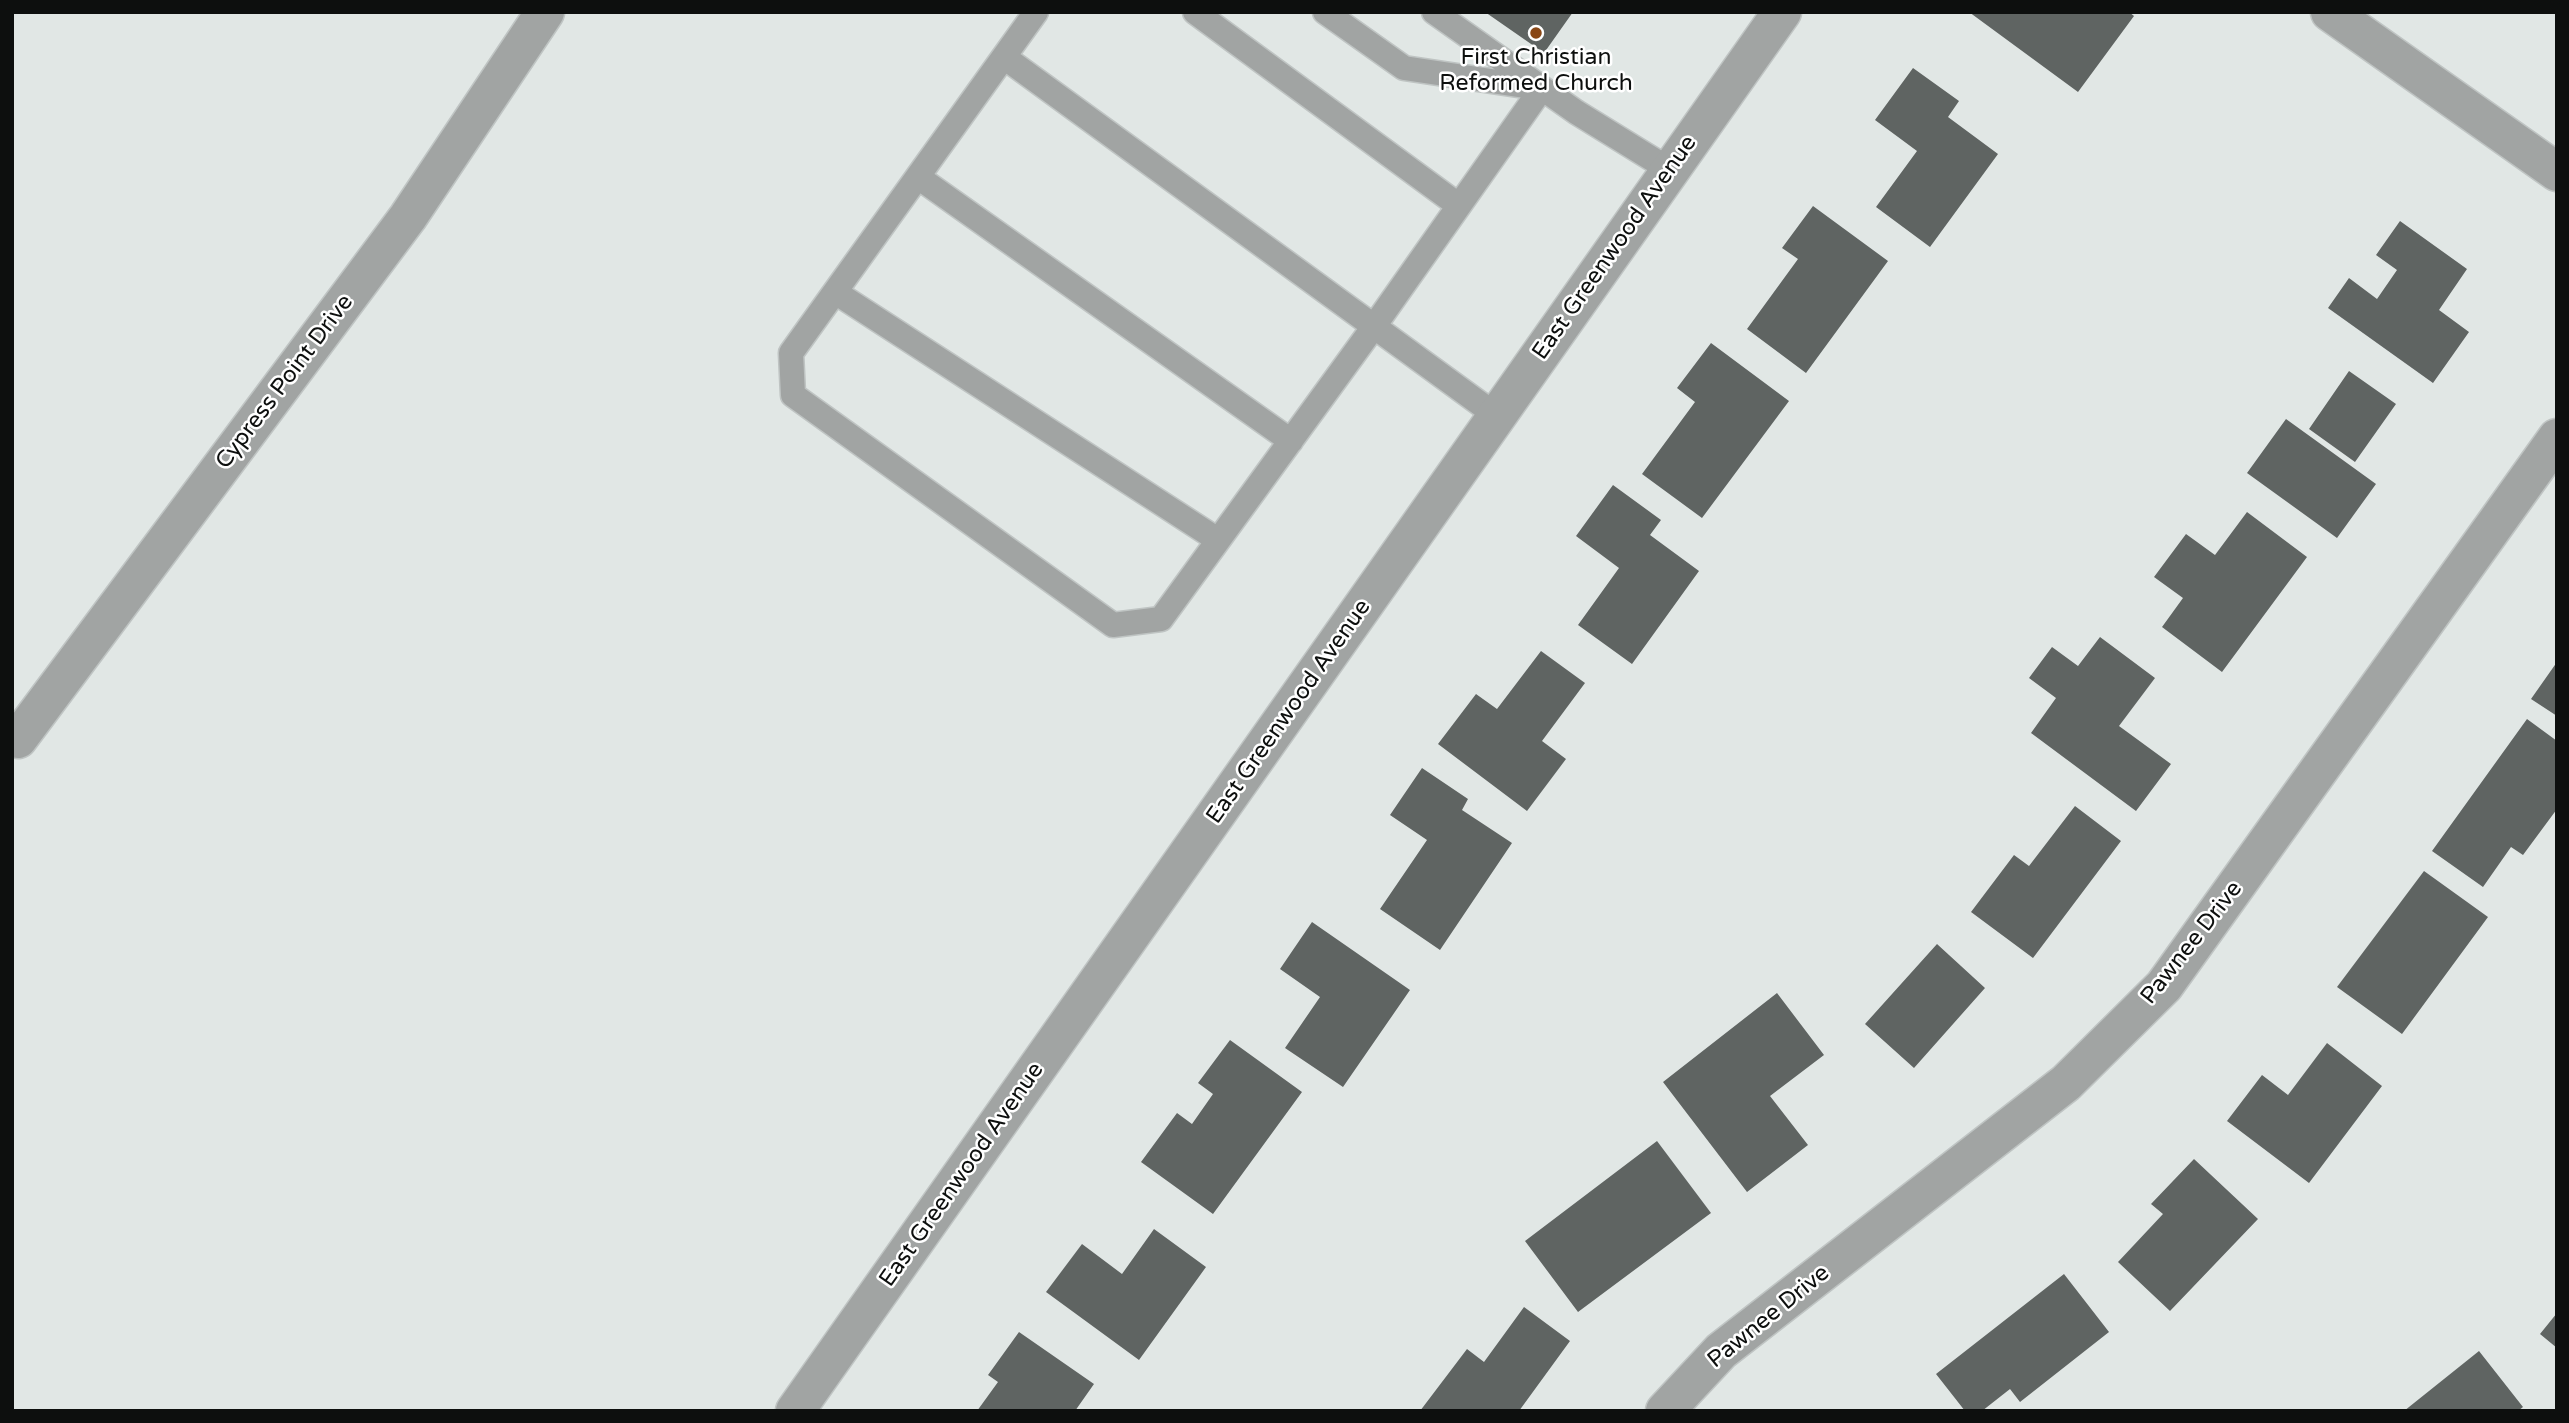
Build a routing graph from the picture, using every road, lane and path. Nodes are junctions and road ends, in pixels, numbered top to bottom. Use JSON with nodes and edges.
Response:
{"nodes":[{"id":1,"x":545,"y":12,"type":"edge"},
{"id":2,"x":1036,"y":12,"type":"edge"},
{"id":3,"x":1195,"y":12,"type":"edge"},
{"id":4,"x":1325,"y":12,"type":"edge"},
{"id":5,"x":1434,"y":12,"type":"edge"},
{"id":6,"x":1782,"y":12,"type":"edge"},
{"id":7,"x":2330,"y":12,"type":"edge"},
{"id":8,"x":1004,"y":57,"type":"junction"},
{"id":9,"x":1542,"y":88,"type":"junction"},
{"id":10,"x":1670,"y":170,"type":"junction"},
{"id":11,"x":2557,"y":172,"type":"edge"},
{"id":12,"x":918,"y":177,"type":"junction"},
{"id":13,"x":1458,"y":205,"type":"junction"},
{"id":14,"x":835,"y":292,"type":"junction"},
{"id":15,"x":1375,"y":325,"type":"junction"},
{"id":16,"x":1497,"y":416,"type":"junction"},
{"id":17,"x":2557,"y":438,"type":"edge"},
{"id":18,"x":1291,"y":441,"type":"junction"},
{"id":19,"x":1218,"y":540,"type":"junction"},
{"id":20,"x":12,"y":736,"type":"edge"},
{"id":21,"x":795,"y":1411,"type":"edge"},
{"id":22,"x":1665,"y":1411,"type":"edge"}],
"edges":[{"from":1,"to":20,"type":"street","name":"Cypress Point Drive"},
{"from":2,"to":8,"type":"lane"},
{"from":3,"to":13,"type":"lane"},
{"from":4,"to":9,"type":"lane"},
{"from":5,"to":9,"type":"lane"},
{"from":6,"to":10,"type":"street","name":"East Greenwood Avenue"},
{"from":7,"to":11,"type":"street"},
{"from":8,"to":12,"type":"lane"},
{"from":8,"to":15,"type":"lane"},
{"from":9,"to":10,"type":"lane"},
{"from":9,"to":13,"type":"lane"},
{"from":10,"to":16,"type":"street","name":"East Greenwood Avenue"},
{"from":12,"to":14,"type":"lane"},
{"from":12,"to":18,"type":"lane"},
{"from":13,"to":15,"type":"lane"},
{"from":14,"to":19,"type":"lane"},
{"from":14,"to":19,"type":"lane"},
{"from":15,"to":16,"type":"lane"},
{"from":15,"to":18,"type":"lane"},
{"from":16,"to":21,"type":"street","name":"East Greenwood Avenue"},
{"from":17,"to":22,"type":"street","name":"Pawnee Drive"},
{"from":18,"to":19,"type":"lane"}]}
